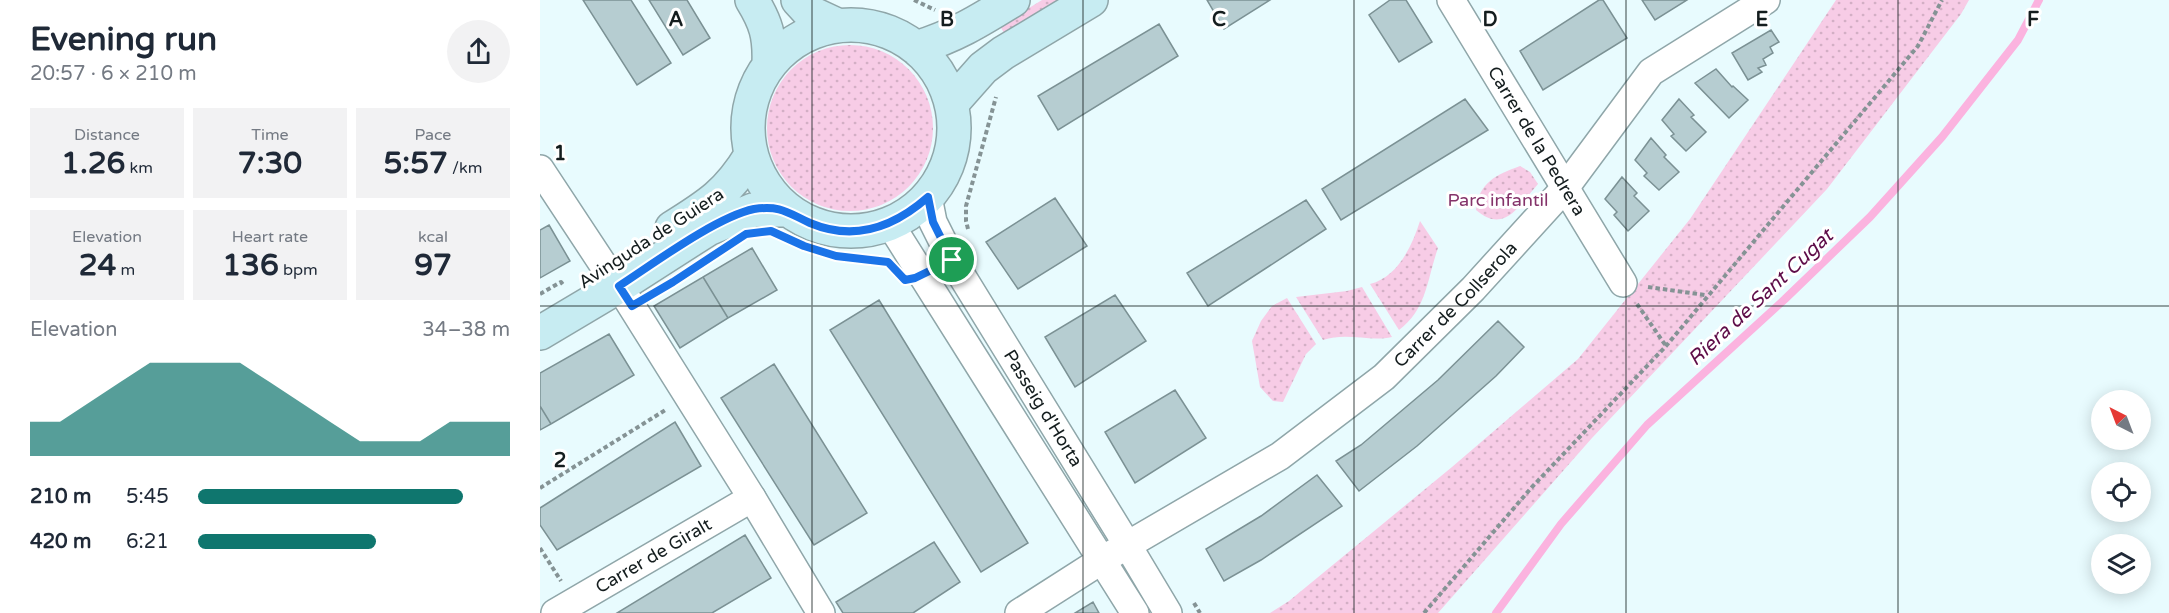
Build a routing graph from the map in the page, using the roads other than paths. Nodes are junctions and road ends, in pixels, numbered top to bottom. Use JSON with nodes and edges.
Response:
{"nodes":[{"id":1,"x":752,"y":0,"type":"edge"},
{"id":2,"x":798,"y":0,"type":"edge"},
{"id":3,"x":1091,"y":0,"type":"edge"},
{"id":4,"x":1451,"y":0,"type":"edge"},
{"id":5,"x":1766,"y":0,"type":"edge"},
{"id":6,"x":1008,"y":1,"type":"edge"},
{"id":7,"x":837,"y":25,"type":"junction"},
{"id":8,"x":916,"y":48,"type":"junction"},
{"id":9,"x":769,"y":63,"type":"junction"},
{"id":10,"x":952,"y":103,"type":"junction"},
{"id":11,"x":751,"y":155,"type":"junction"},
{"id":12,"x":540,"y":169,"type":"edge"},
{"id":13,"x":1565,"y":188,"type":"junction"},
{"id":14,"x":928,"y":197,"type":"junction"},
{"id":15,"x":787,"y":224,"type":"junction"},
{"id":16,"x":890,"y":224,"type":"junction"},
{"id":17,"x":612,"y":278,"type":"junction"},
{"id":18,"x":1623,"y":283,"type":"road end"},
{"id":19,"x":540,"y":309,"type":"edge"},
{"id":20,"x":540,"y":333,"type":"edge"},
{"id":21,"x":752,"y":498,"type":"junction"},
{"id":22,"x":1128,"y":546,"type":"junction"},
{"id":23,"x":1102,"y":560,"type":"junction"},
{"id":24,"x":565,"y":607,"type":"edge"},
{"id":25,"x":821,"y":613,"type":"edge"},
{"id":26,"x":1019,"y":613,"type":"edge"},
{"id":27,"x":1135,"y":613,"type":"edge"},
{"id":28,"x":1168,"y":613,"type":"edge"}],
"edges":[{"from":1,"to":9,"type":"main road"},
{"from":2,"to":7,"type":"main road"},
{"from":3,"to":10,"type":"main road"},
{"from":4,"to":13,"type":"street","name":"Carrer de la Pedrera"},
{"from":5,"to":13,"type":"street","name":"Carrer de Collserola"},
{"from":6,"to":8,"type":"main road"},
{"from":7,"to":8,"type":"main road"},
{"from":7,"to":9,"type":"main road"},
{"from":8,"to":10,"type":"main road"},
{"from":9,"to":11,"type":"main road"},
{"from":10,"to":14,"type":"main road"},
{"from":11,"to":15,"type":"main road"},
{"from":11,"to":17,"type":"main road","name":"Avinguda de Guiera"},
{"from":12,"to":17,"type":"street"},
{"from":13,"to":18,"type":"street","name":"Carrer de la Pedrera"},
{"from":13,"to":22,"type":"street","name":"Carrer de Collserola"},
{"from":14,"to":16,"type":"main road"},
{"from":14,"to":22,"type":"street","name":"Passeig d'Horta"},
{"from":15,"to":16,"type":"main road"},
{"from":15,"to":17,"type":"main road","name":"Avinguda de Guiera"},
{"from":16,"to":23,"type":"street","name":"Passeig d'Horta"},
{"from":17,"to":19,"type":"main road","name":"Avinguda de Guiera"},
{"from":17,"to":20,"type":"main road","name":"Avinguda de Guiera"},
{"from":17,"to":21,"type":"street"},
{"from":21,"to":24,"type":"street","name":"Carrer de Giralt"},
{"from":21,"to":25,"type":"street"},
{"from":22,"to":23,"type":"street","name":"Carrer de Collserola"},
{"from":22,"to":28,"type":"street","name":"Passeig d'Horta"},
{"from":23,"to":26,"type":"street","name":"Carrer de Collserola"},
{"from":23,"to":27,"type":"street","name":"Passeig d'Horta"}]}
